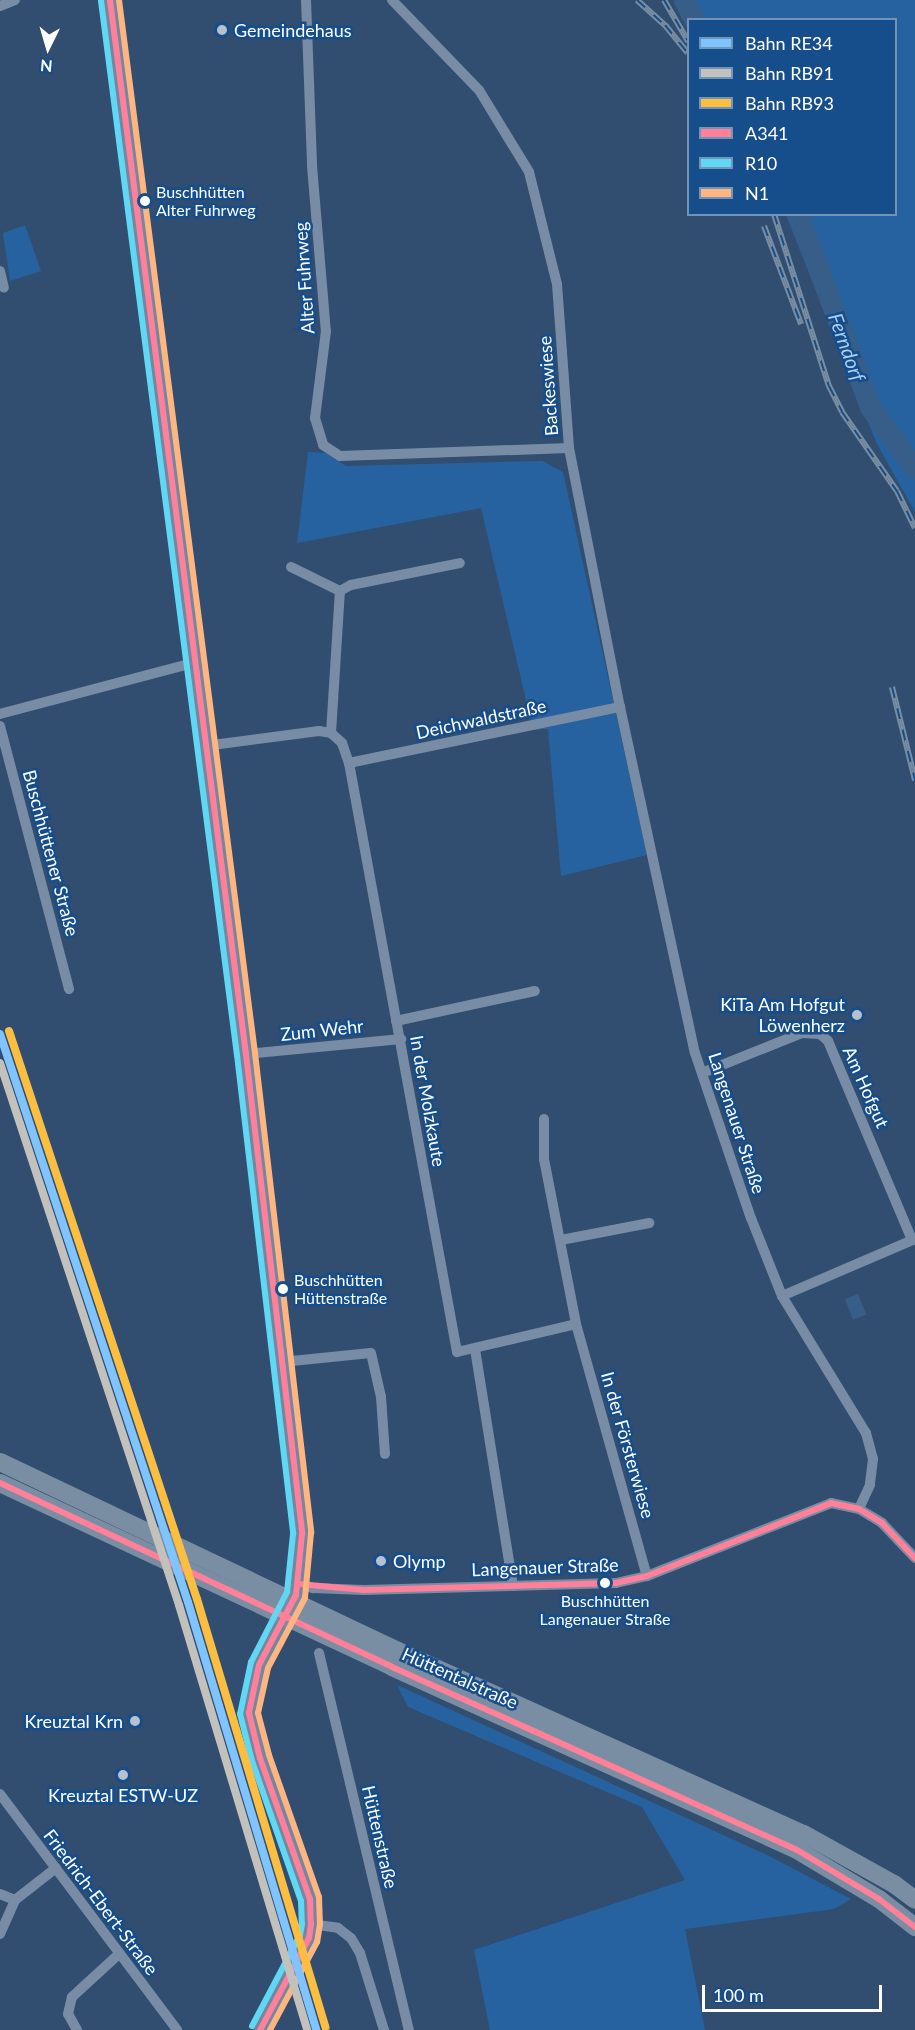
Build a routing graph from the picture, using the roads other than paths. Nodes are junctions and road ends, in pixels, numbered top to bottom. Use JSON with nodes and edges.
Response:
{"nodes":[{"id":1,"x":15,"y":0,"type":"edge"},
{"id":2,"x":110,"y":0,"type":"edge"},
{"id":3,"x":306,"y":0,"type":"edge"},
{"id":4,"x":392,"y":0,"type":"edge"},
{"id":5,"x":0,"y":6,"type":"edge"},
{"id":6,"x":0,"y":272,"type":"edge"},
{"id":7,"x":4,"y":288,"type":"dead end"},
{"id":8,"x":569,"y":448,"type":"junction"},
{"id":9,"x":460,"y":563,"type":"dead end"},
{"id":10,"x":291,"y":567,"type":"dead end"},
{"id":11,"x":340,"y":591,"type":"junction"},
{"id":12,"x":193,"y":663,"type":"junction"},
{"id":13,"x":620,"y":707,"type":"junction"},
{"id":14,"x":0,"y":714,"type":"edge"},
{"id":15,"x":0,"y":726,"type":"edge"},
{"id":16,"x":331,"y":733,"type":"junction"},
{"id":17,"x":205,"y":746,"type":"junction"},
{"id":18,"x":349,"y":763,"type":"junction"},
{"id":19,"x":646,"y":815,"type":"joint"},
{"id":20,"x":69,"y":989,"type":"dead end"},
{"id":21,"x":535,"y":991,"type":"dead end"},
{"id":22,"x":396,"y":1021,"type":"junction"},
{"id":23,"x":401,"y":1039,"type":"junction"},
{"id":24,"x":246,"y":1054,"type":"junction"},
{"id":25,"x":702,"y":1073,"type":"junction"},
{"id":26,"x":544,"y":1119,"type":"dead end"},
{"id":27,"x":650,"y":1223,"type":"dead end"},
{"id":28,"x":561,"y":1240,"type":"junction"},
{"id":29,"x":914,"y":1240,"type":"edge"},
{"id":30,"x":782,"y":1296,"type":"junction"},
{"id":31,"x":576,"y":1324,"type":"junction"},
{"id":32,"x":475,"y":1349,"type":"junction"},
{"id":33,"x":282,"y":1362,"type":"junction"},
{"id":34,"x":385,"y":1454,"type":"dead end"},
{"id":35,"x":0,"y":1462,"type":"edge"},
{"id":36,"x":0,"y":1484,"type":"edge"},
{"id":37,"x":859,"y":1509,"type":"junction"},
{"id":38,"x":915,"y":1558,"type":"edge"},
{"id":39,"x":647,"y":1576,"type":"junction"},
{"id":40,"x":299,"y":1584,"type":"junction"},
{"id":41,"x":513,"y":1586,"type":"junction"},
{"id":42,"x":319,"y":1653,"type":"dead end"},
{"id":43,"x":395,"y":1659,"type":"junction"},
{"id":44,"x":0,"y":1794,"type":"edge"},
{"id":45,"x":56,"y":1868,"type":"junction"},
{"id":46,"x":0,"y":1894,"type":"edge"},
{"id":47,"x":15,"y":1900,"type":"junction"},
{"id":48,"x":915,"y":1900,"type":"edge"},
{"id":49,"x":311,"y":1924,"type":"junction"},
{"id":50,"x":915,"y":1927,"type":"edge"},
{"id":51,"x":0,"y":1934,"type":"edge"},
{"id":52,"x":118,"y":1954,"type":"junction"},
{"id":53,"x":77,"y":2030,"type":"edge"},
{"id":54,"x":177,"y":2030,"type":"edge"},
{"id":55,"x":260,"y":2030,"type":"edge"},
{"id":56,"x":384,"y":2030,"type":"edge"},
{"id":57,"x":409,"y":2030,"type":"edge"}],
"edges":[{"from":1,"to":5,"type":"street"},
{"from":2,"to":12,"type":"main road"},
{"from":3,"to":8,"type":"street","name":"Alter Fuhrweg"},
{"from":4,"to":8,"type":"street","name":"Backeswiese"},
{"from":6,"to":7,"type":"street"},
{"from":8,"to":13,"type":"street","name":"Backeswiese"},
{"from":9,"to":11,"type":"street"},
{"from":10,"to":11,"type":"street"},
{"from":11,"to":16,"type":"street"},
{"from":12,"to":14,"type":"street"},
{"from":12,"to":17,"type":"main road"},
{"from":13,"to":18,"type":"street","name":"Deichwaldstraße"},
{"from":13,"to":19,"type":"street","name":"Backeswiese"},
{"from":15,"to":20,"type":"street","name":"Buschhüttener Straße"},
{"from":16,"to":17,"type":"street"},
{"from":16,"to":18,"type":"street","name":"In der Molzkaute"},
{"from":17,"to":24,"type":"main road"},
{"from":18,"to":22,"type":"street","name":"In der Molzkaute"},
{"from":19,"to":25,"type":"street","name":"Langenauer Straße"},
{"from":21,"to":22,"type":"street"},
{"from":22,"to":23,"type":"street","name":"In der Molzkaute"},
{"from":23,"to":24,"type":"street","name":"Zum Wehr"},
{"from":23,"to":32,"type":"street","name":"In der Molzkaute"},
{"from":24,"to":33,"type":"main road"},
{"from":25,"to":29,"type":"street","name":"Am Hofgut"},
{"from":25,"to":30,"type":"street","name":"Langenauer Straße"},
{"from":26,"to":28,"type":"street","name":"In der Försterwiese"},
{"from":27,"to":28,"type":"street"},
{"from":28,"to":31,"type":"street","name":"In der Försterwiese"},
{"from":29,"to":30,"type":"street"},
{"from":30,"to":37,"type":"street","name":"Langenauer Straße"},
{"from":31,"to":32,"type":"street"},
{"from":31,"to":39,"type":"street","name":"In der Försterwiese"},
{"from":32,"to":41,"type":"street"},
{"from":33,"to":34,"type":"street"},
{"from":33,"to":40,"type":"main road"},
{"from":35,"to":43,"type":"highway","name":"Hüttentalstraße","bridge":true},
{"from":36,"to":43,"type":"highway","name":"Hüttentalstraße","bridge":true},
{"from":37,"to":38,"type":"street"},
{"from":37,"to":39,"type":"street","name":"Langenauer Straße"},
{"from":39,"to":41,"type":"street","name":"Langenauer Straße"},
{"from":40,"to":41,"type":"street","name":"Langenauer Straße"},
{"from":40,"to":49,"type":"main road"},
{"from":42,"to":57,"type":"street","name":"Hüttenstraße"},
{"from":43,"to":48,"type":"highway","name":"Hüttentalstraße"},
{"from":43,"to":50,"type":"highway","name":"Hüttentalstraße"},
{"from":44,"to":45,"type":"street","name":"Friedrich-Ebert-Straße"},
{"from":45,"to":47,"type":"street"},
{"from":45,"to":52,"type":"street","name":"Friedrich-Ebert-Straße"},
{"from":46,"to":47,"type":"street"},
{"from":47,"to":51,"type":"street"},
{"from":49,"to":55,"type":"main road"},
{"from":49,"to":56,"type":"street"},
{"from":52,"to":53,"type":"street"},
{"from":52,"to":54,"type":"street","name":"Friedrich-Ebert-Straße"}]}
